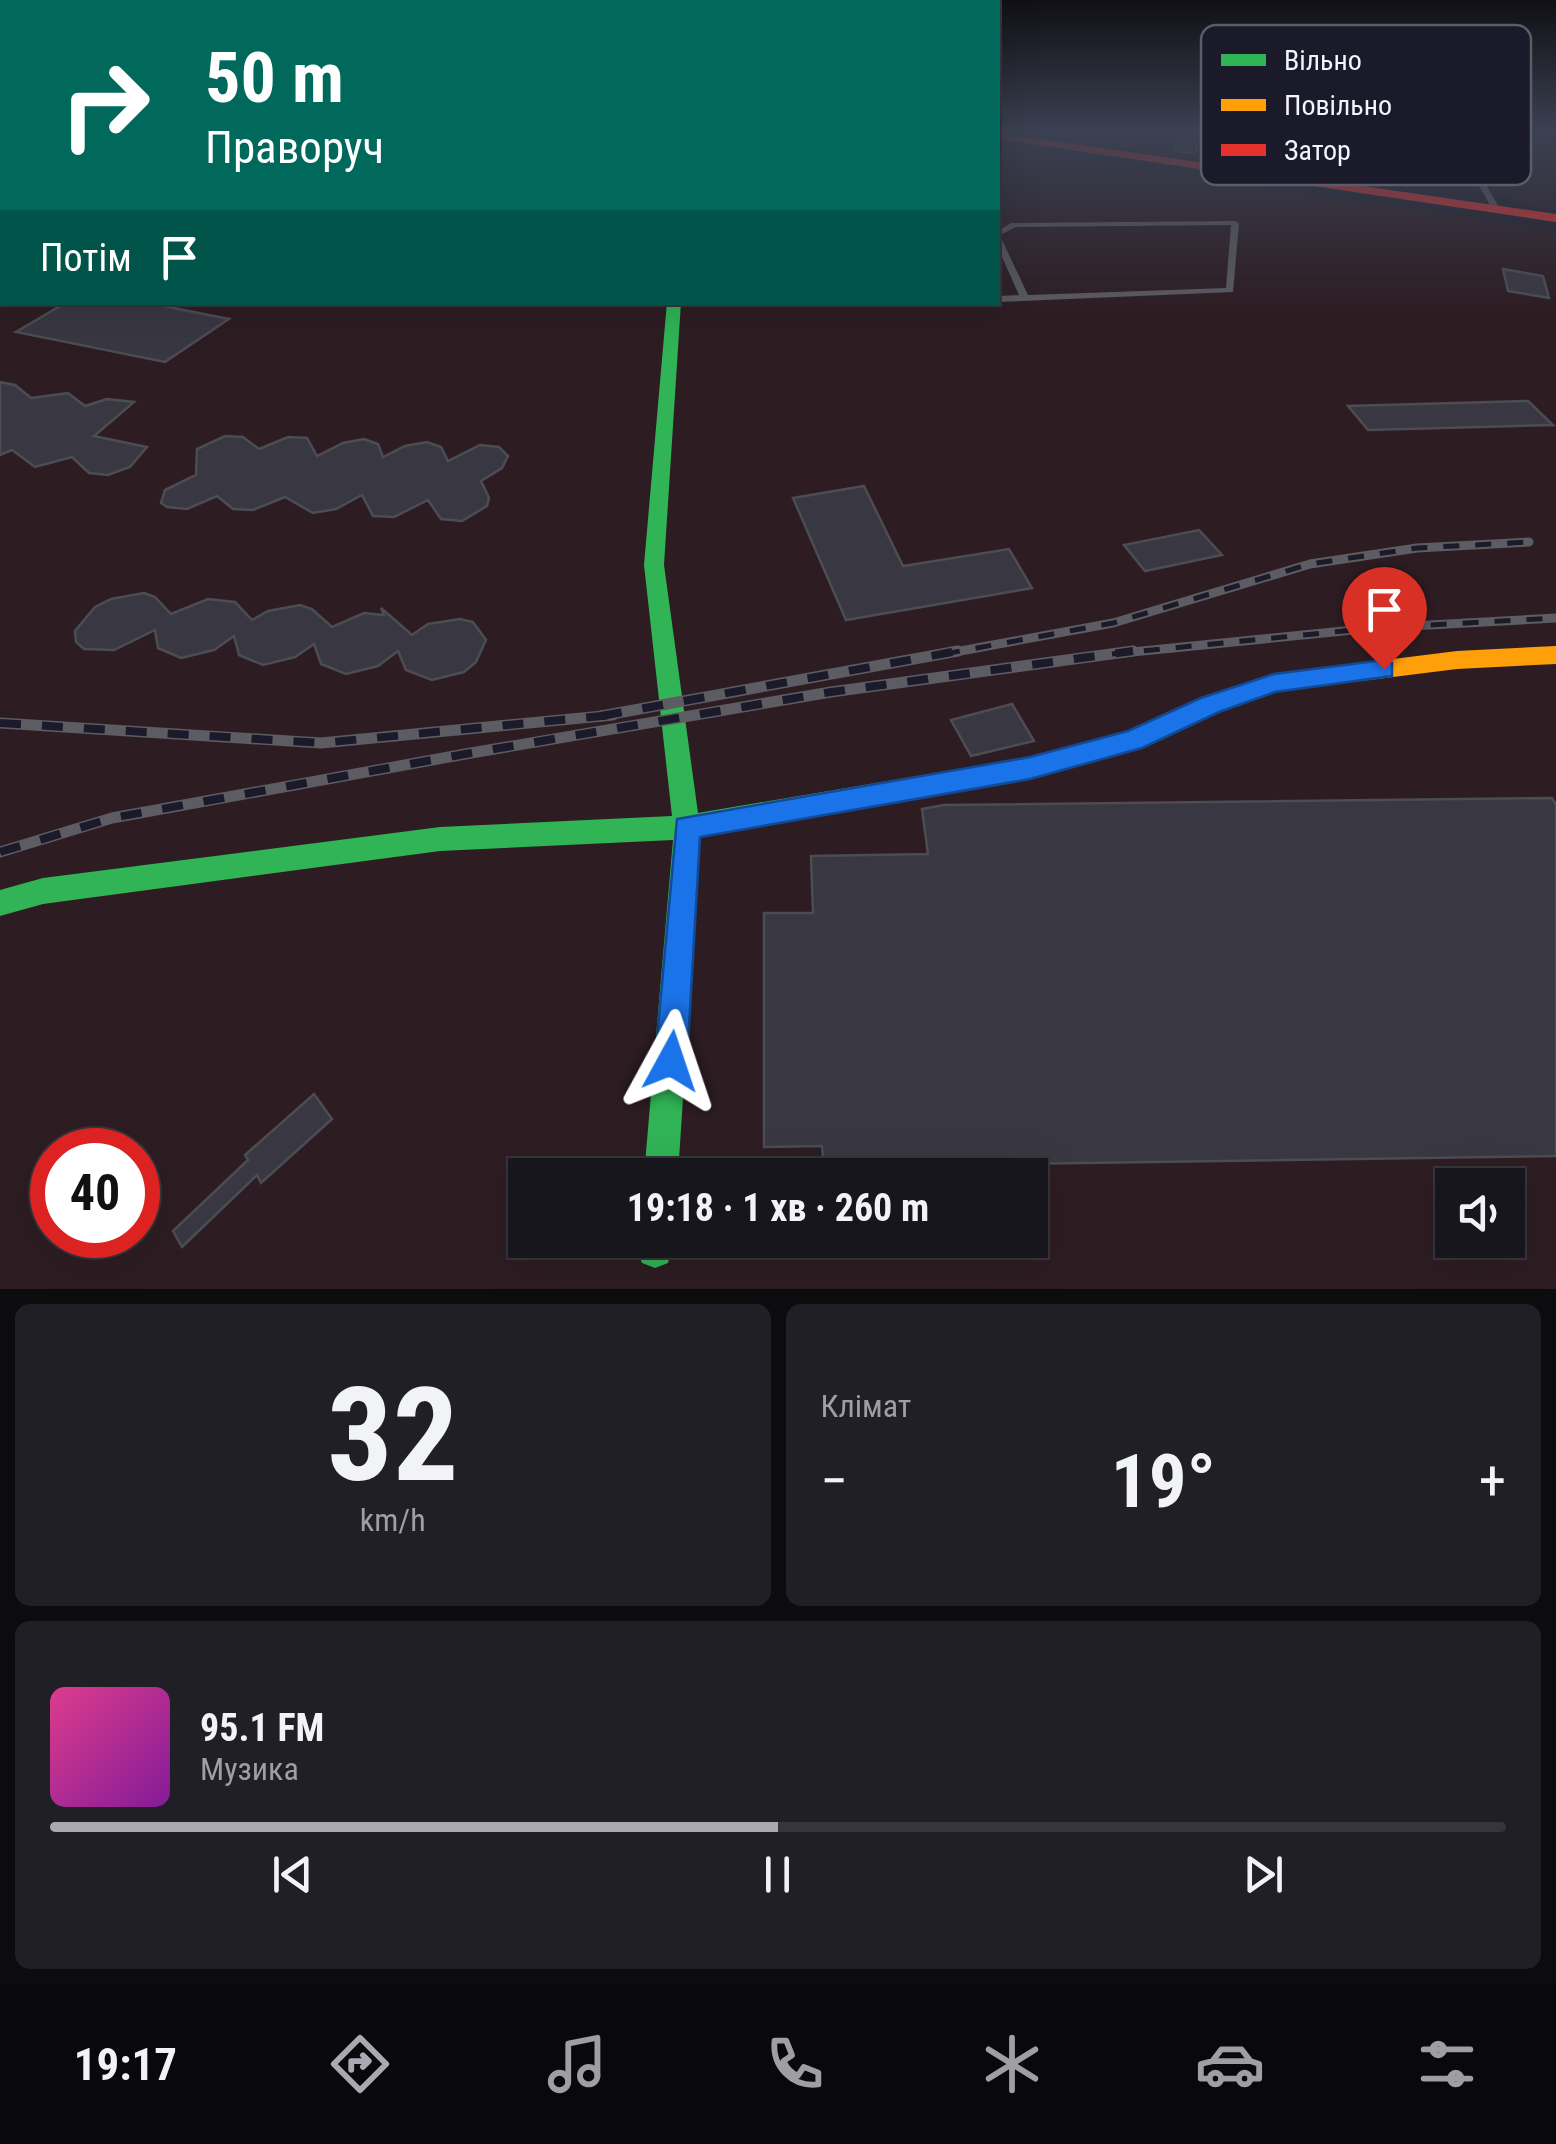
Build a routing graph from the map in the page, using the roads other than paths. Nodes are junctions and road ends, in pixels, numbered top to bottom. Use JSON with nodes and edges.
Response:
{"nodes":[{"id":1,"x":1368,"y":190,"type":"edge"},
{"id":2,"x":1486,"y":190,"type":"edge"},
{"id":3,"x":1496,"y":209,"type":"junction"},
{"id":4,"x":1556,"y":218,"type":"edge"},
{"id":5,"x":1000,"y":236,"type":"edge"},
{"id":6,"x":1000,"y":242,"type":"edge"},
{"id":7,"x":1000,"y":298,"type":"edge"},
{"id":8,"x":1024,"y":298,"type":"junction"},
{"id":9,"x":674,"y":305,"type":"edge"},
{"id":10,"x":1556,"y":655,"type":"edge"},
{"id":11,"x":687,"y":828,"type":"junction"},
{"id":12,"x":0,"y":903,"type":"edge"},
{"id":13,"x":663,"y":1158,"type":"edge"}],
"edges":[{"from":1,"to":3,"type":"street"},
{"from":2,"to":3,"type":"lane"},
{"from":3,"to":4,"type":"street"},
{"from":5,"to":8,"type":"lane"},
{"from":6,"to":8,"type":"lane"},
{"from":7,"to":8,"type":"lane"},
{"from":9,"to":11,"type":"street"},
{"from":10,"to":11,"type":"street"},
{"from":11,"to":12,"type":"street"},
{"from":11,"to":13,"type":"street"}]}
